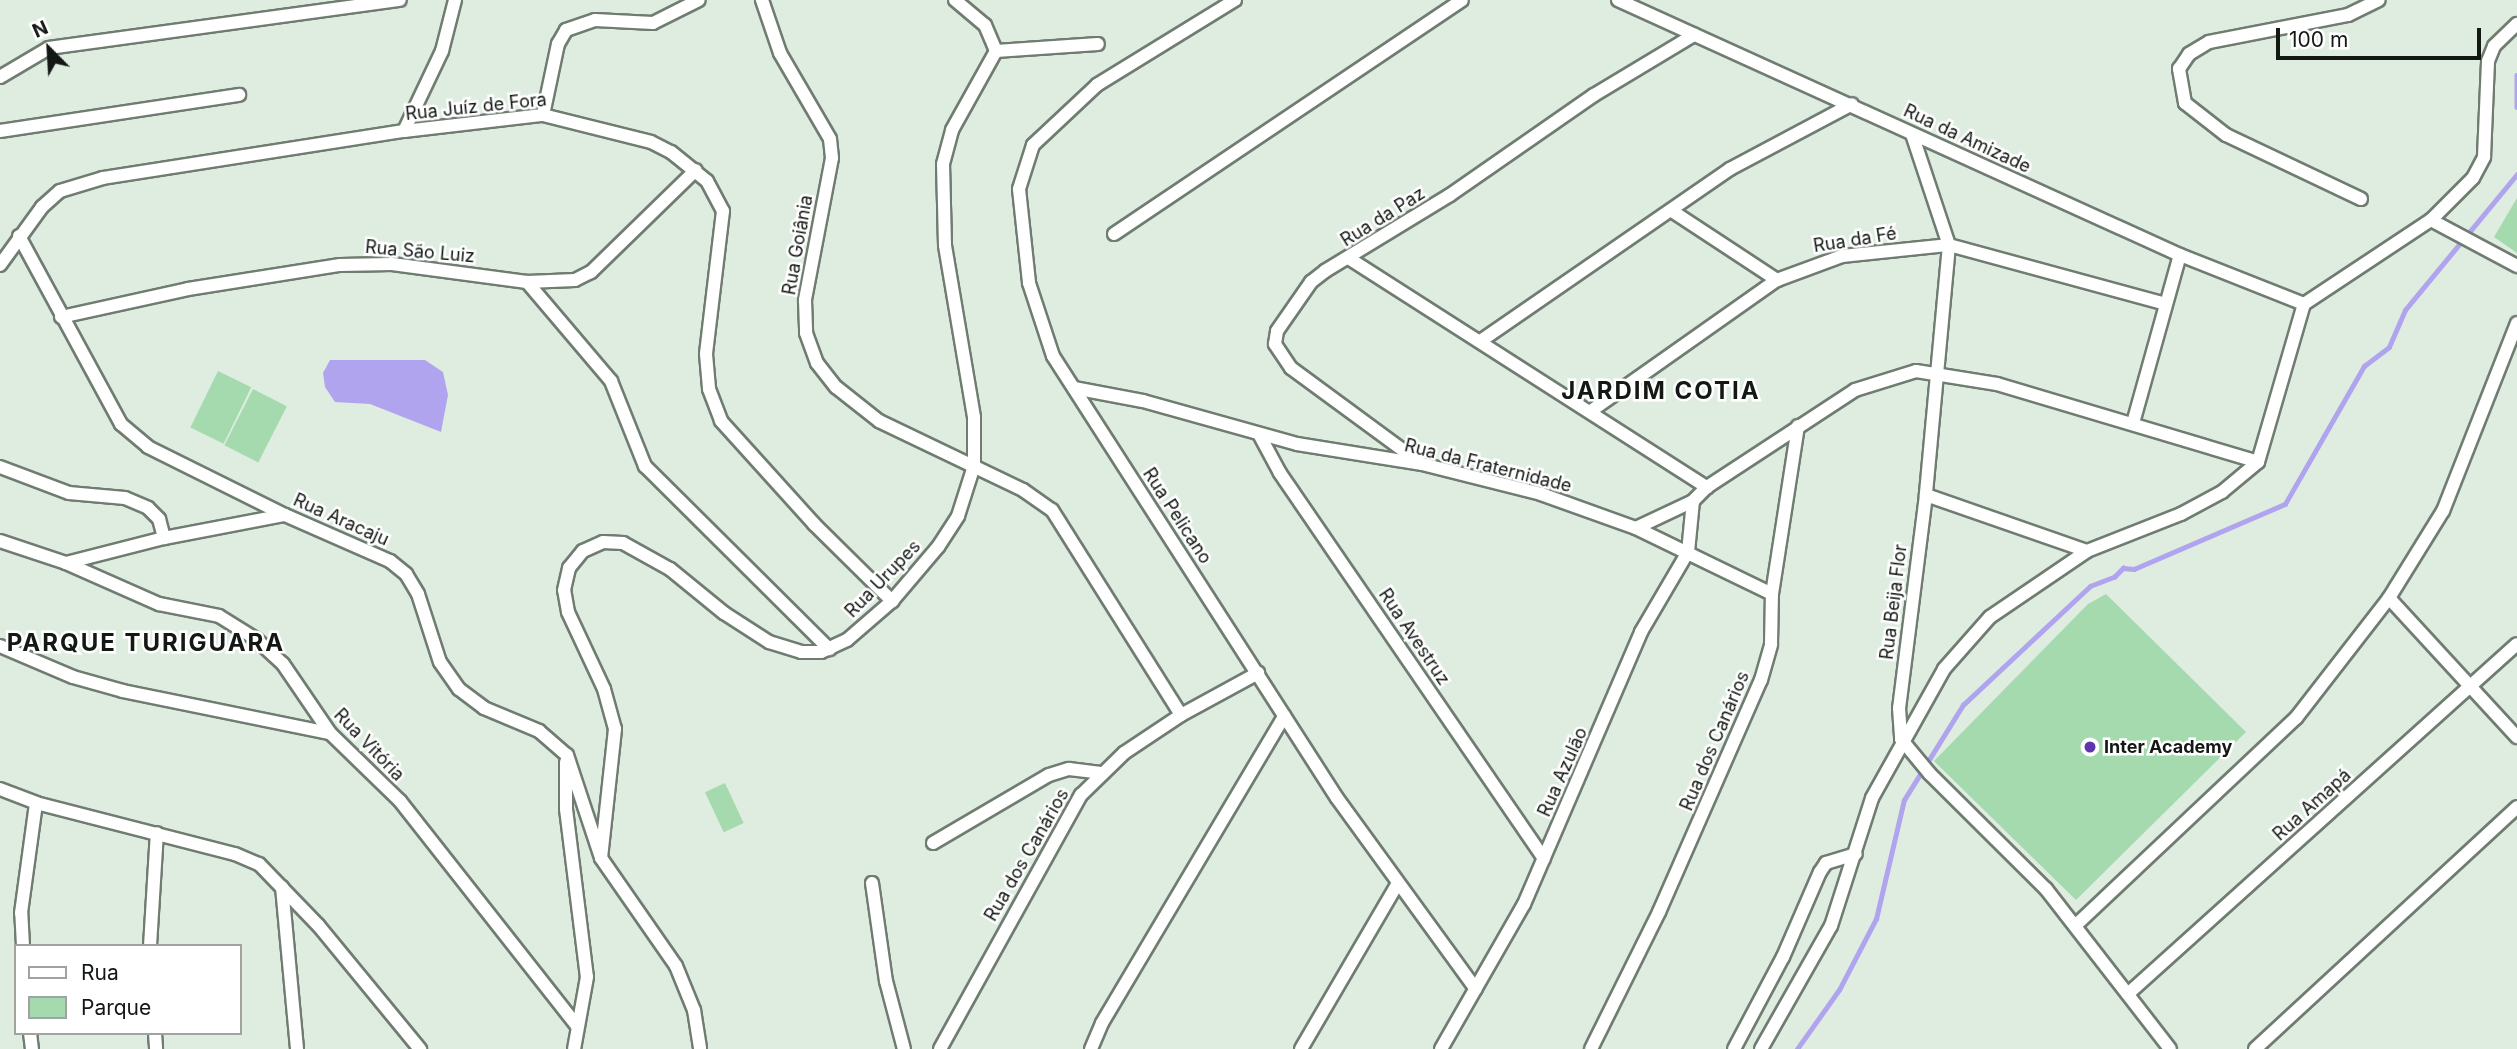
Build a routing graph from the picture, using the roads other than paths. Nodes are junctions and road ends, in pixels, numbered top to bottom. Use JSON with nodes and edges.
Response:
{"nodes":[{"id":1,"x":400,"y":0,"type":"edge"},
{"id":2,"x":455,"y":0,"type":"edge"},
{"id":3,"x":699,"y":0,"type":"edge"},
{"id":4,"x":762,"y":0,"type":"edge"},
{"id":5,"x":956,"y":0,"type":"edge"},
{"id":6,"x":1235,"y":0,"type":"edge"},
{"id":7,"x":1462,"y":0,"type":"edge"},
{"id":8,"x":1618,"y":0,"type":"edge"},
{"id":9,"x":2379,"y":0,"type":"edge"},
{"id":10,"x":2517,"y":24,"type":"edge"},
{"id":11,"x":1694,"y":35,"type":"junction"},
{"id":12,"x":1098,"y":44,"type":"dead end"},
{"id":13,"x":996,"y":51,"type":"junction"},
{"id":14,"x":0,"y":77,"type":"edge"},
{"id":15,"x":239,"y":95,"type":"dead end"},
{"id":16,"x":1852,"y":104,"type":"junction"},
{"id":17,"x":543,"y":115,"type":"junction"},
{"id":18,"x":0,"y":131,"type":"edge"},
{"id":19,"x":404,"y":131,"type":"junction"},
{"id":20,"x":1912,"y":134,"type":"junction"},
{"id":21,"x":696,"y":170,"type":"junction"},
{"id":22,"x":2361,"y":199,"type":"dead end"},
{"id":23,"x":1672,"y":211,"type":"junction"},
{"id":24,"x":2431,"y":220,"type":"junction"},
{"id":25,"x":1114,"y":234,"type":"dead end"},
{"id":26,"x":19,"y":236,"type":"junction"},
{"id":27,"x":1949,"y":245,"type":"junction"},
{"id":28,"x":2180,"y":255,"type":"junction"},
{"id":29,"x":1350,"y":259,"type":"junction"},
{"id":30,"x":0,"y":265,"type":"edge"},
{"id":31,"x":2517,"y":266,"type":"edge"},
{"id":32,"x":1777,"y":280,"type":"junction"},
{"id":33,"x":527,"y":282,"type":"junction"},
{"id":34,"x":2162,"y":303,"type":"junction"},
{"id":35,"x":2304,"y":304,"type":"junction"},
{"id":36,"x":61,"y":317,"type":"junction"},
{"id":37,"x":2517,"y":323,"type":"edge"},
{"id":38,"x":1482,"y":340,"type":"junction"},
{"id":39,"x":1937,"y":372,"type":"junction"},
{"id":40,"x":1074,"y":388,"type":"junction"},
{"id":41,"x":1591,"y":411,"type":"junction"},
{"id":42,"x":2133,"y":423,"type":"junction"},
{"id":43,"x":1798,"y":426,"type":"junction"},
{"id":44,"x":1259,"y":433,"type":"junction"},
{"id":45,"x":1297,"y":444,"type":"junction"},
{"id":46,"x":2258,"y":462,"type":"junction"},
{"id":47,"x":1422,"y":464,"type":"junction"},
{"id":48,"x":974,"y":466,"type":"junction"},
{"id":49,"x":0,"y":467,"type":"edge"},
{"id":50,"x":1280,"y":472,"type":"junction"},
{"id":51,"x":1707,"y":487,"type":"junction"},
{"id":52,"x":1926,"y":495,"type":"junction"},
{"id":53,"x":1693,"y":501,"type":"junction"},
{"id":54,"x":285,"y":515,"type":"junction"},
{"id":55,"x":1636,"y":528,"type":"junction"},
{"id":56,"x":164,"y":538,"type":"junction"},
{"id":57,"x":0,"y":541,"type":"edge"},
{"id":58,"x":2087,"y":551,"type":"junction"},
{"id":59,"x":1688,"y":552,"type":"junction"},
{"id":60,"x":66,"y":563,"type":"junction"},
{"id":61,"x":1772,"y":594,"type":"junction"},
{"id":62,"x":2389,"y":598,"type":"junction"},
{"id":63,"x":892,"y":601,"type":"junction"},
{"id":64,"x":2517,"y":644,"type":"edge"},
{"id":65,"x":0,"y":646,"type":"edge"},
{"id":66,"x":829,"y":649,"type":"junction"},
{"id":67,"x":1258,"y":673,"type":"junction"},
{"id":68,"x":2467,"y":687,"type":"junction"},
{"id":69,"x":1181,"y":715,"type":"junction"},
{"id":70,"x":1284,"y":716,"type":"junction"},
{"id":71,"x":330,"y":733,"type":"junction"},
{"id":72,"x":2517,"y":737,"type":"edge"},
{"id":73,"x":1902,"y":739,"type":"junction"},
{"id":74,"x":567,"y":755,"type":"junction"},
{"id":75,"x":1101,"y":773,"type":"junction"},
{"id":76,"x":0,"y":789,"type":"edge"},
{"id":77,"x":36,"y":803,"type":"junction"},
{"id":78,"x":2517,"y":807,"type":"edge"},
{"id":79,"x":157,"y":833,"type":"junction"},
{"id":80,"x":933,"y":843,"type":"dead end"},
{"id":81,"x":1856,"y":854,"type":"junction"},
{"id":82,"x":601,"y":858,"type":"junction"},
{"id":83,"x":1544,"y":858,"type":"junction"},
{"id":84,"x":872,"y":883,"type":"dead end"},
{"id":85,"x":1397,"y":885,"type":"junction"},
{"id":86,"x":282,"y":887,"type":"junction"},
{"id":87,"x":2076,"y":925,"type":"junction"},
{"id":88,"x":23,"y":944,"type":"edge"},
{"id":89,"x":150,"y":944,"type":"edge"},
{"id":90,"x":1476,"y":989,"type":"junction"},
{"id":91,"x":2130,"y":992,"type":"junction"},
{"id":92,"x":577,"y":1026,"type":"junction"},
{"id":93,"x":297,"y":1049,"type":"edge"},
{"id":94,"x":420,"y":1049,"type":"edge"},
{"id":95,"x":574,"y":1049,"type":"edge"},
{"id":96,"x":701,"y":1049,"type":"edge"},
{"id":97,"x":904,"y":1049,"type":"edge"},
{"id":98,"x":940,"y":1049,"type":"edge"},
{"id":99,"x":1091,"y":1049,"type":"edge"},
{"id":100,"x":1301,"y":1049,"type":"edge"},
{"id":101,"x":1441,"y":1049,"type":"edge"},
{"id":102,"x":1591,"y":1049,"type":"edge"},
{"id":103,"x":1734,"y":1049,"type":"edge"},
{"id":104,"x":1760,"y":1049,"type":"edge"},
{"id":105,"x":2170,"y":1049,"type":"edge"},
{"id":106,"x":2255,"y":1049,"type":"edge"}],
"edges":[{"from":1,"to":14,"type":"street"},
{"from":2,"to":19,"type":"street"},
{"from":3,"to":17,"type":"street"},
{"from":4,"to":48,"type":"street","name":"Rua Goiânia"},
{"from":5,"to":13,"type":"street"},
{"from":6,"to":40,"type":"street","name":"Rua Pelicano"},
{"from":7,"to":25,"type":"street"},
{"from":8,"to":11,"type":"street","name":"Rua da Amizade"},
{"from":9,"to":22,"type":"street"},
{"from":10,"to":24,"type":"street"},
{"from":11,"to":16,"type":"street","name":"Rua da Amizade"},
{"from":11,"to":29,"type":"street","name":"Rua da Paz"},
{"from":12,"to":13,"type":"street"},
{"from":13,"to":48,"type":"street","name":"Rua Urupes"},
{"from":15,"to":18,"type":"street"},
{"from":16,"to":20,"type":"street","name":"Rua da Amizade"},
{"from":16,"to":23,"type":"street"},
{"from":17,"to":19,"type":"street","name":"Rua Juíz de Fora"},
{"from":17,"to":21,"type":"street","name":"Rua Juíz de Fora"},
{"from":19,"to":26,"type":"street","name":"Rua Juíz de Fora"},
{"from":20,"to":27,"type":"street","name":"Rua Beija Flor"},
{"from":20,"to":28,"type":"street","name":"Rua da Amizade"},
{"from":21,"to":33,"type":"street","name":"Rua São Luiz"},
{"from":21,"to":63,"type":"street","name":"Rua Juíz de Fora"},
{"from":23,"to":32,"type":"street"},
{"from":23,"to":38,"type":"street"},
{"from":24,"to":31,"type":"street"},
{"from":24,"to":35,"type":"street"},
{"from":26,"to":30,"type":"street"},
{"from":26,"to":36,"type":"street","name":"Rua Aracaju"},
{"from":27,"to":32,"type":"street","name":"Rua da Fé"},
{"from":27,"to":34,"type":"street","name":"Rua da Fé"},
{"from":27,"to":39,"type":"street","name":"Rua Beija Flor"},
{"from":28,"to":34,"type":"street"},
{"from":28,"to":35,"type":"street","name":"Rua da Amizade"},
{"from":29,"to":38,"type":"street"},
{"from":29,"to":47,"type":"street","name":"Rua da Paz"},
{"from":32,"to":41,"type":"street","name":"Rua da Fé"},
{"from":33,"to":36,"type":"street","name":"Rua São Luiz"},
{"from":33,"to":66,"type":"street"},
{"from":34,"to":42,"type":"street"},
{"from":35,"to":46,"type":"street"},
{"from":36,"to":54,"type":"street","name":"Rua Aracaju"},
{"from":37,"to":62,"type":"street"},
{"from":38,"to":41,"type":"street"},
{"from":39,"to":42,"type":"street"},
{"from":39,"to":43,"type":"street"},
{"from":39,"to":52,"type":"street","name":"Rua Beija Flor"},
{"from":40,"to":44,"type":"street","name":"Rua da Fraternidade"},
{"from":40,"to":67,"type":"street","name":"Rua Pelicano"},
{"from":41,"to":51,"type":"street"},
{"from":42,"to":46,"type":"street"},
{"from":43,"to":51,"type":"street"},
{"from":43,"to":61,"type":"street","name":"Rua dos Canários"},
{"from":44,"to":45,"type":"street","name":"Rua da Fraternidade"},
{"from":44,"to":50,"type":"street","name":"Rua Avestruz"},
{"from":45,"to":47,"type":"street","name":"Rua da Fraternidade"},
{"from":45,"to":50,"type":"street"},
{"from":46,"to":58,"type":"street"},
{"from":47,"to":55,"type":"street","name":"Rua da Fraternidade"},
{"from":48,"to":63,"type":"street","name":"Rua Urupes"},
{"from":48,"to":69,"type":"street"},
{"from":49,"to":56,"type":"street"},
{"from":50,"to":83,"type":"street","name":"Rua Avestruz"},
{"from":51,"to":53,"type":"street"},
{"from":52,"to":58,"type":"street"},
{"from":52,"to":73,"type":"street","name":"Rua Beija Flor"},
{"from":53,"to":55,"type":"street"},
{"from":53,"to":59,"type":"street","name":"Rua Azulão"},
{"from":54,"to":56,"type":"street"},
{"from":54,"to":74,"type":"street","name":"Rua Aracaju"},
{"from":55,"to":59,"type":"street","name":"Rua da Fraternidade"},
{"from":56,"to":60,"type":"street"},
{"from":57,"to":60,"type":"street","name":"Rua Vitória"},
{"from":58,"to":73,"type":"street"},
{"from":59,"to":61,"type":"street","name":"Rua da Fraternidade"},
{"from":59,"to":83,"type":"street","name":"Rua Azulão"},
{"from":60,"to":71,"type":"street","name":"Rua Vitória"},
{"from":61,"to":102,"type":"street","name":"Rua dos Canários"},
{"from":62,"to":68,"type":"street"},
{"from":62,"to":87,"type":"street"},
{"from":63,"to":66,"type":"street","name":"Rua Urupes"},
{"from":64,"to":68,"type":"street","name":"Rua Amapá"},
{"from":65,"to":71,"type":"street"},
{"from":66,"to":82,"type":"street"},
{"from":67,"to":69,"type":"street","name":"Rua dos Canários"},
{"from":67,"to":70,"type":"street","name":"Rua Pelicano"},
{"from":68,"to":72,"type":"street"},
{"from":68,"to":91,"type":"street","name":"Rua Amapá"},
{"from":69,"to":75,"type":"street","name":"Rua dos Canários"},
{"from":70,"to":85,"type":"street","name":"Rua Pelicano"},
{"from":70,"to":99,"type":"street"},
{"from":71,"to":92,"type":"street","name":"Rua Vitória"},
{"from":73,"to":81,"type":"street"},
{"from":73,"to":87,"type":"street"},
{"from":74,"to":82,"type":"street"},
{"from":74,"to":92,"type":"street"},
{"from":75,"to":80,"type":"street"},
{"from":75,"to":98,"type":"street","name":"Rua dos Canários"},
{"from":76,"to":77,"type":"street"},
{"from":77,"to":79,"type":"street"},
{"from":77,"to":88,"type":"street"},
{"from":78,"to":106,"type":"street"},
{"from":79,"to":86,"type":"street"},
{"from":79,"to":89,"type":"street"},
{"from":81,"to":103,"type":"street"},
{"from":81,"to":104,"type":"street"},
{"from":82,"to":96,"type":"street"},
{"from":83,"to":90,"type":"street","name":"Rua Azulão"},
{"from":84,"to":97,"type":"street"},
{"from":85,"to":90,"type":"street","name":"Rua Pelicano"},
{"from":85,"to":100,"type":"street"},
{"from":86,"to":93,"type":"street"},
{"from":86,"to":94,"type":"street"},
{"from":87,"to":91,"type":"street"},
{"from":90,"to":101,"type":"street","name":"Rua Azulão"},
{"from":91,"to":105,"type":"street"},
{"from":92,"to":95,"type":"street"}]}
